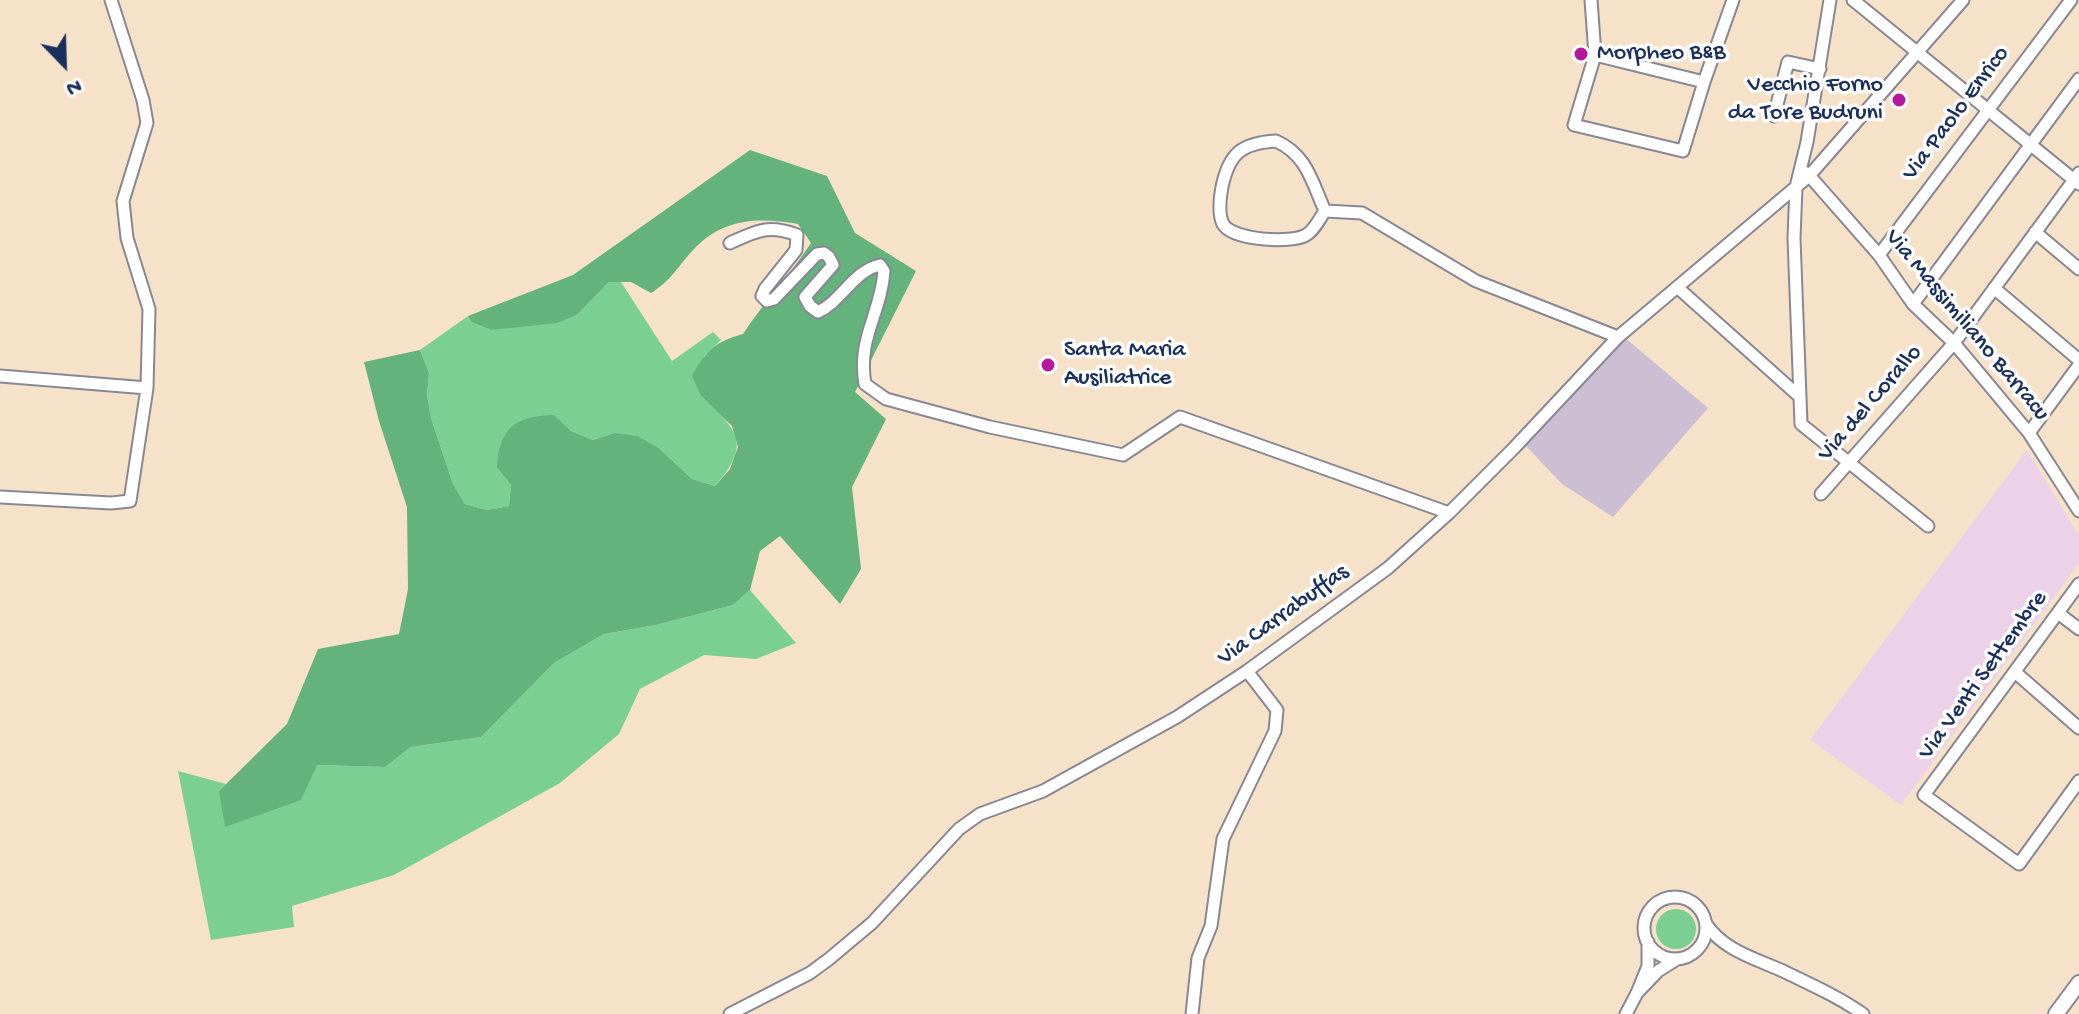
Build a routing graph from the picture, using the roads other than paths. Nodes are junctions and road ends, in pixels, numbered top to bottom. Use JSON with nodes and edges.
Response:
{"nodes":[{"id":1,"x":111,"y":0,"type":"edge"},
{"id":2,"x":1591,"y":0,"type":"edge"},
{"id":3,"x":1733,"y":0,"type":"edge"},
{"id":4,"x":1830,"y":0,"type":"edge"},
{"id":5,"x":1853,"y":0,"type":"edge"},
{"id":6,"x":1963,"y":0,"type":"edge"},
{"id":7,"x":2071,"y":0,"type":"edge"},
{"id":8,"x":1917,"y":52,"type":"junction"},
{"id":9,"x":1595,"y":55,"type":"junction"},
{"id":10,"x":1820,"y":69,"type":"junction"},
{"id":11,"x":2079,"y":79,"type":"edge"},
{"id":12,"x":1704,"y":82,"type":"junction"},
{"id":13,"x":1987,"y":110,"type":"junction"},
{"id":14,"x":1774,"y":116,"type":"dead end"},
{"id":15,"x":1807,"y":142,"type":"junction"},
{"id":16,"x":2030,"y":146,"type":"junction"},
{"id":17,"x":1824,"y":160,"type":"junction"},
{"id":18,"x":1801,"y":166,"type":"junction"},
{"id":19,"x":1809,"y":176,"type":"junction"},
{"id":20,"x":2077,"y":179,"type":"edge"},
{"id":21,"x":1796,"y":187,"type":"junction"},
{"id":22,"x":1325,"y":211,"type":"junction"},
{"id":23,"x":2035,"y":232,"type":"junction"},
{"id":24,"x":730,"y":243,"type":"dead end"},
{"id":25,"x":1879,"y":255,"type":"junction"},
{"id":26,"x":2079,"y":269,"type":"edge"},
{"id":27,"x":1677,"y":287,"type":"junction"},
{"id":28,"x":1994,"y":288,"type":"junction"},
{"id":29,"x":1913,"y":304,"type":"junction"},
{"id":30,"x":1618,"y":337,"type":"junction"},
{"id":31,"x":1954,"y":343,"type":"junction"},
{"id":32,"x":2079,"y":363,"type":"edge"},
{"id":33,"x":0,"y":376,"type":"edge"},
{"id":34,"x":147,"y":388,"type":"junction"},
{"id":35,"x":1800,"y":397,"type":"junction"},
{"id":36,"x":2029,"y":433,"type":"junction"},
{"id":37,"x":1849,"y":463,"type":"junction"},
{"id":38,"x":1821,"y":494,"type":"dead end"},
{"id":39,"x":0,"y":497,"type":"edge"},
{"id":40,"x":2079,"y":511,"type":"edge"},
{"id":41,"x":1449,"y":513,"type":"junction"},
{"id":42,"x":1928,"y":526,"type":"dead end"},
{"id":43,"x":2079,"y":584,"type":"edge"},
{"id":44,"x":2058,"y":613,"type":"junction"},
{"id":45,"x":2079,"y":629,"type":"edge"},
{"id":46,"x":1247,"y":671,"type":"junction"},
{"id":47,"x":2015,"y":672,"type":"junction"},
{"id":48,"x":2079,"y":728,"type":"edge"},
{"id":49,"x":2079,"y":781,"type":"edge"},
{"id":50,"x":1706,"y":924,"type":"junction"},
{"id":51,"x":1718,"y":939,"type":"junction"},
{"id":52,"x":1648,"y":942,"type":"junction"},
{"id":53,"x":1702,"y":944,"type":"junction"},
{"id":54,"x":1680,"y":958,"type":"junction"},
{"id":55,"x":2079,"y":983,"type":"edge"},
{"id":56,"x":1637,"y":993,"type":"junction"},
{"id":57,"x":730,"y":1014,"type":"edge"},
{"id":58,"x":1192,"y":1014,"type":"edge"},
{"id":59,"x":1626,"y":1014,"type":"edge"},
{"id":60,"x":1863,"y":1014,"type":"edge"},
{"id":61,"x":2056,"y":1014,"type":"edge"}],
"edges":[{"from":1,"to":34,"type":"street"},
{"from":2,"to":9,"type":"street"},
{"from":3,"to":12,"type":"street"},
{"from":4,"to":10,"type":"street"},
{"from":5,"to":8,"type":"street"},
{"from":6,"to":8,"type":"street"},
{"from":7,"to":13,"type":"street","name":"Via Paolo Enrico"},
{"from":8,"to":13,"type":"street"},
{"from":8,"to":17,"type":"street"},
{"from":9,"to":12,"type":"street"},
{"from":9,"to":12,"type":"street"},
{"from":10,"to":14,"type":"street"},
{"from":10,"to":15,"type":"street"},
{"from":11,"to":16,"type":"street"},
{"from":13,"to":16,"type":"street"},
{"from":13,"to":25,"type":"street","name":"Via Paolo Enrico"},
{"from":15,"to":17,"type":"street"},
{"from":15,"to":18,"type":"street"},
{"from":16,"to":20,"type":"street"},
{"from":16,"to":29,"type":"street"},
{"from":17,"to":19,"type":"street","name":"Via Carrabuffas"},
{"from":18,"to":19,"type":"street","name":"Via Massimiliano Barracu"},
{"from":18,"to":21,"type":"street"},
{"from":19,"to":21,"type":"street","name":"Via Carrabuffas"},
{"from":19,"to":25,"type":"street","name":"Via Massimiliano Barracu"},
{"from":20,"to":23,"type":"street","name":"Via del Corallo"},
{"from":21,"to":27,"type":"street","name":"Via Carrabuffas"},
{"from":21,"to":35,"type":"street"},
{"from":22,"to":22,"type":"street"},
{"from":22,"to":30,"type":"street"},
{"from":23,"to":26,"type":"street"},
{"from":23,"to":28,"type":"street","name":"Via del Corallo"},
{"from":24,"to":41,"type":"street"},
{"from":25,"to":29,"type":"street","name":"Via Massimiliano Barracu"},
{"from":27,"to":30,"type":"street","name":"Via Carrabuffas"},
{"from":27,"to":35,"type":"street"},
{"from":28,"to":31,"type":"street","name":"Via del Corallo"},
{"from":28,"to":32,"type":"street"},
{"from":29,"to":31,"type":"street","name":"Via Massimiliano Barracu"},
{"from":30,"to":41,"type":"street","name":"Via Carrabuffas"},
{"from":31,"to":36,"type":"street","name":"Via Massimiliano Barracu"},
{"from":31,"to":37,"type":"street","name":"Via del Corallo"},
{"from":32,"to":36,"type":"street"},
{"from":33,"to":34,"type":"street"},
{"from":34,"to":39,"type":"street"},
{"from":35,"to":37,"type":"street"},
{"from":36,"to":40,"type":"street","name":"Via Massimiliano Barracu"},
{"from":37,"to":38,"type":"street","name":"Via del Corallo"},
{"from":37,"to":42,"type":"street"},
{"from":41,"to":46,"type":"street","name":"Via Carrabuffas"},
{"from":43,"to":44,"type":"street","name":"Via Venti Settembre"},
{"from":44,"to":45,"type":"street"},
{"from":44,"to":47,"type":"street","name":"Via Venti Settembre"},
{"from":46,"to":57,"type":"street","name":"Via Carrabuffas"},
{"from":46,"to":58,"type":"street"},
{"from":47,"to":48,"type":"street"},
{"from":47,"to":49,"type":"street","name":"Via Venti Settembre"},
{"from":50,"to":51,"type":"street"},
{"from":50,"to":52,"type":"street"},
{"from":50,"to":53,"type":"street"},
{"from":51,"to":53,"type":"street"},
{"from":51,"to":60,"type":"street"},
{"from":52,"to":54,"type":"street"},
{"from":52,"to":56,"type":"street"},
{"from":53,"to":54,"type":"street"},
{"from":54,"to":56,"type":"street"},
{"from":55,"to":61,"type":"main road"},
{"from":56,"to":59,"type":"street"}]}
